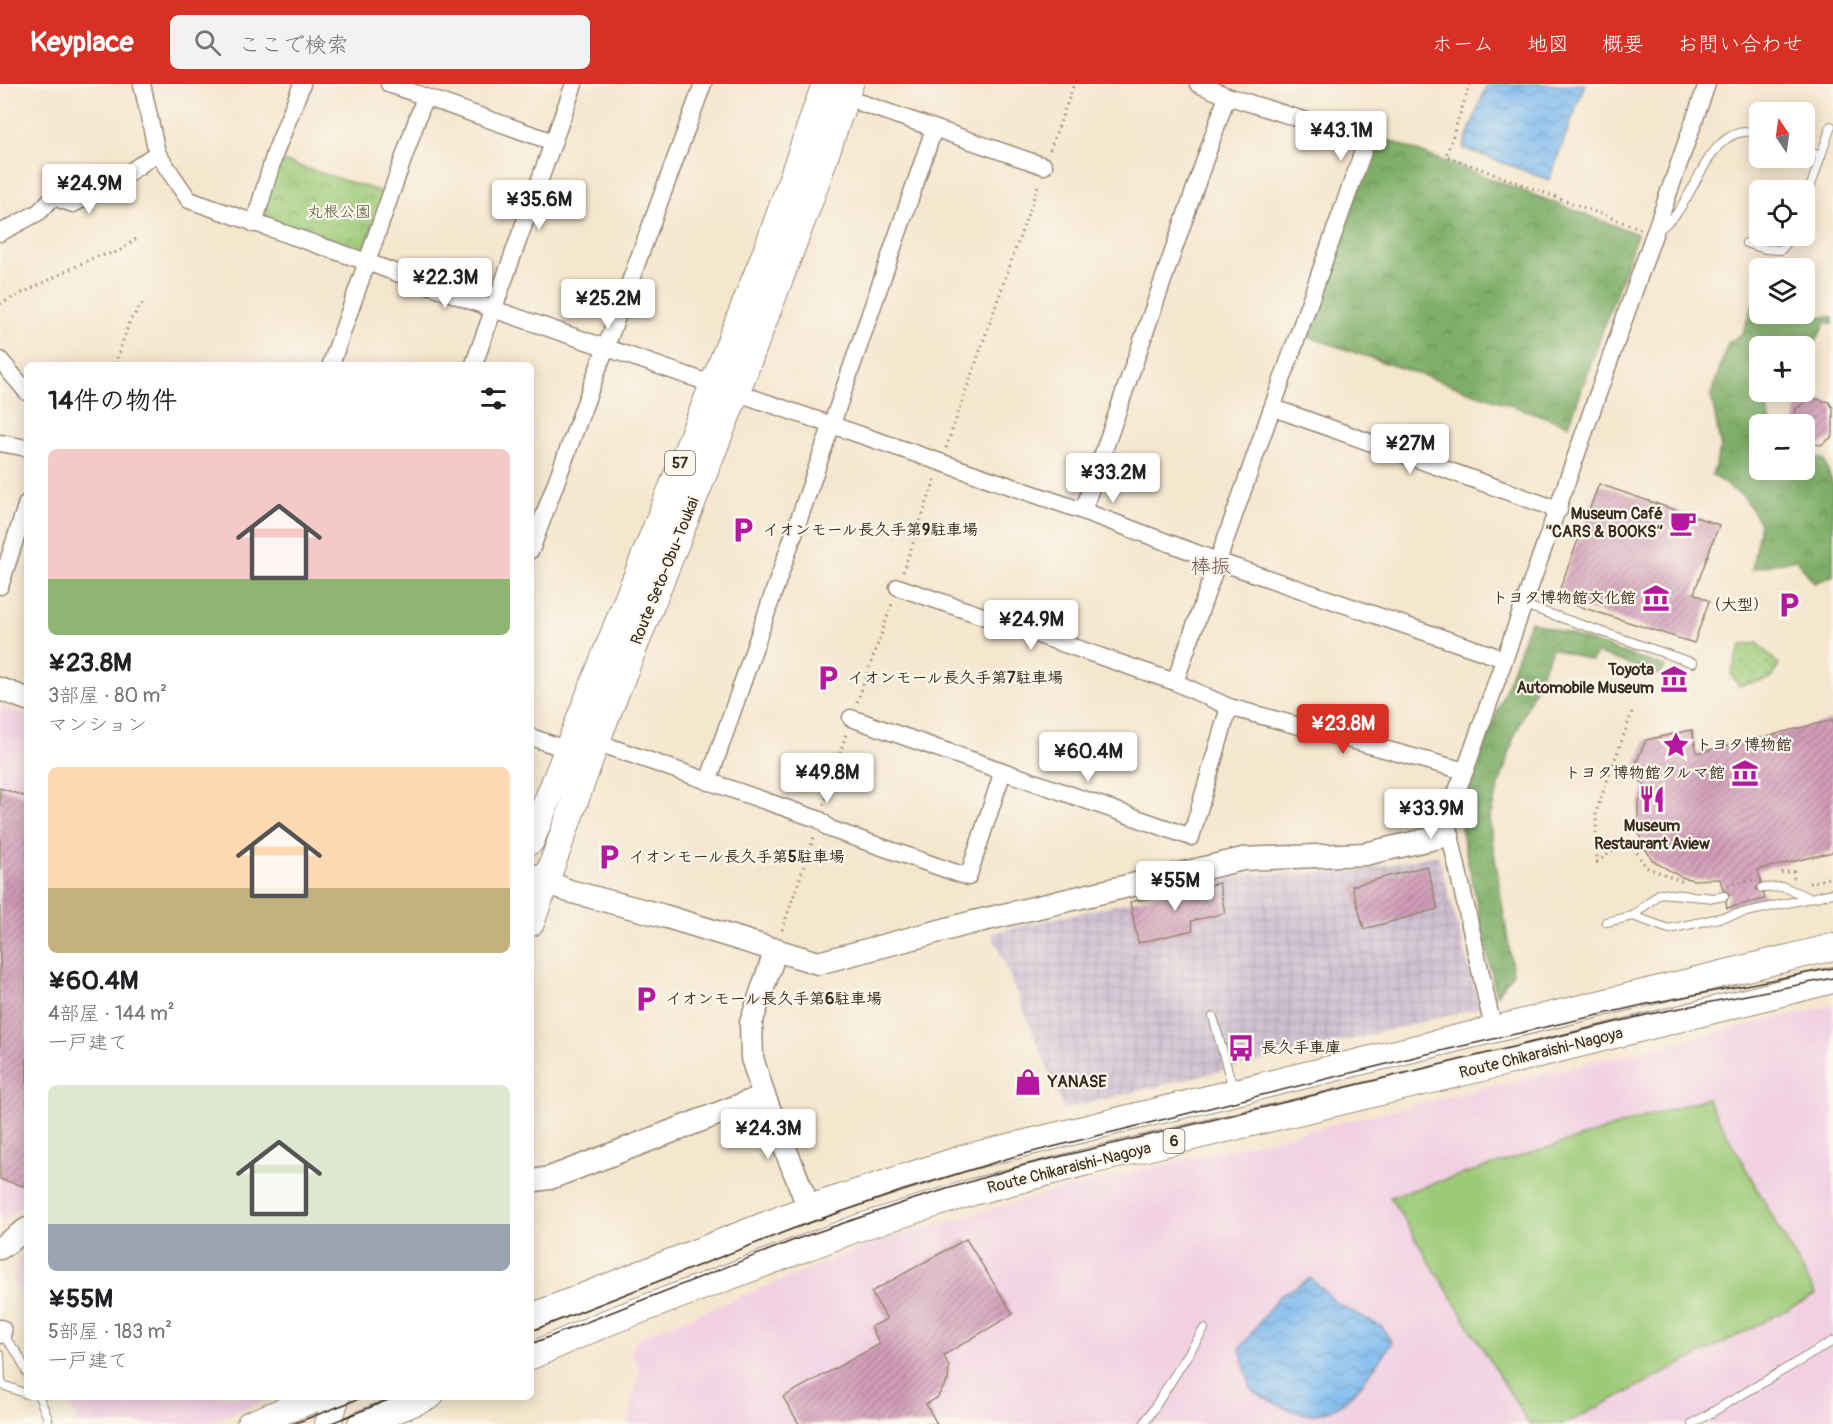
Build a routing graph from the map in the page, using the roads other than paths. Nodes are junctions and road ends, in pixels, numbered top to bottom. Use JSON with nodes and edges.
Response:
{"nodes":[{"id":1,"x":142,"y":84,"type":"edge"},
{"id":2,"x":302,"y":84,"type":"edge"},
{"id":3,"x":389,"y":84,"type":"edge"},
{"id":4,"x":574,"y":84,"type":"edge"},
{"id":5,"x":704,"y":84,"type":"edge"},
{"id":6,"x":825,"y":84,"type":"edge"},
{"id":7,"x":1198,"y":84,"type":"edge"},
{"id":8,"x":1707,"y":84,"type":"edge"},
{"id":9,"x":856,"y":94,"type":"edge"},
{"id":10,"x":1227,"y":96,"type":"junction"},
{"id":11,"x":425,"y":97,"type":"junction"},
{"id":12,"x":1831,"y":126,"type":"dead end"},
{"id":13,"x":934,"y":129,"type":"junction"},
{"id":14,"x":1749,"y":132,"type":"edge"},
{"id":15,"x":553,"y":142,"type":"junction"},
{"id":16,"x":157,"y":153,"type":"junction"},
{"id":17,"x":1815,"y":154,"type":"edge"},
{"id":18,"x":1821,"y":156,"type":"junction"},
{"id":19,"x":1044,"y":166,"type":"road end"},
{"id":20,"x":1813,"y":180,"type":"edge"},
{"id":21,"x":254,"y":224,"type":"junction"},
{"id":22,"x":0,"y":234,"type":"edge"},
{"id":23,"x":1655,"y":234,"type":"junction"},
{"id":24,"x":1746,"y":243,"type":"dead end"},
{"id":25,"x":1749,"y":244,"type":"edge"},
{"id":26,"x":1756,"y":246,"type":"edge"},
{"id":27,"x":1784,"y":246,"type":"edge"},
{"id":28,"x":367,"y":262,"type":"junction"},
{"id":29,"x":493,"y":309,"type":"junction"},
{"id":30,"x":605,"y":348,"type":"junction"},
{"id":31,"x":0,"y":360,"type":"edge"},
{"id":32,"x":332,"y":362,"type":"edge"},
{"id":33,"x":475,"y":362,"type":"edge"},
{"id":34,"x":711,"y":382,"type":"junction"},
{"id":35,"x":24,"y":388,"type":"edge"},
{"id":36,"x":737,"y":391,"type":"junction"},
{"id":37,"x":1274,"y":408,"type":"junction"},
{"id":38,"x":830,"y":426,"type":"junction"},
{"id":39,"x":0,"y":442,"type":"edge"},
{"id":40,"x":24,"y":447,"type":"edge"},
{"id":41,"x":24,"y":510,"type":"edge"},
{"id":42,"x":1558,"y":510,"type":"junction"},
{"id":43,"x":1083,"y":511,"type":"junction"},
{"id":44,"x":534,"y":542,"type":"edge"},
{"id":45,"x":6,"y":550,"type":"edge"},
{"id":46,"x":1220,"y":562,"type":"junction"},
{"id":47,"x":0,"y":586,"type":"edge"},
{"id":48,"x":898,"y":587,"type":"road end"},
{"id":49,"x":1524,"y":605,"type":"junction"},
{"id":50,"x":1504,"y":659,"type":"junction"},
{"id":51,"x":1693,"y":663,"type":"dead end"},
{"id":52,"x":1175,"y":682,"type":"junction"},
{"id":53,"x":0,"y":689,"type":"edge"},
{"id":54,"x":24,"y":698,"type":"edge"},
{"id":55,"x":1229,"y":707,"type":"junction"},
{"id":56,"x":851,"y":718,"type":"road end"},
{"id":57,"x":534,"y":738,"type":"edge"},
{"id":58,"x":597,"y":740,"type":"junction"},
{"id":59,"x":568,"y":750,"type":"junction"},
{"id":60,"x":1003,"y":771,"type":"junction"},
{"id":61,"x":1465,"y":771,"type":"junction"},
{"id":62,"x":708,"y":782,"type":"junction"},
{"id":63,"x":534,"y":834,"type":"edge"},
{"id":64,"x":1448,"y":835,"type":"junction"},
{"id":65,"x":539,"y":879,"type":"edge"},
{"id":66,"x":1762,"y":888,"type":"dead end"},
{"id":67,"x":1722,"y":892,"type":"road end"},
{"id":68,"x":1833,"y":893,"type":"edge"},
{"id":69,"x":1811,"y":898,"type":"junction"},
{"id":70,"x":534,"y":906,"type":"edge"},
{"id":71,"x":1633,"y":916,"type":"junction"},
{"id":72,"x":1606,"y":922,"type":"dead end"},
{"id":73,"x":1833,"y":947,"type":"edge"},
{"id":74,"x":776,"y":949,"type":"junction"},
{"id":75,"x":1833,"y":980,"type":"edge"},
{"id":76,"x":1213,"y":1017,"type":"dead end"},
{"id":77,"x":1493,"y":1028,"type":"junction"},
{"id":78,"x":1234,"y":1094,"type":"junction"},
{"id":79,"x":764,"y":1096,"type":"junction"},
{"id":80,"x":534,"y":1181,"type":"edge"},
{"id":81,"x":809,"y":1208,"type":"junction"},
{"id":82,"x":24,"y":1231,"type":"edge"},
{"id":83,"x":0,"y":1248,"type":"edge"},
{"id":84,"x":534,"y":1316,"type":"edge"},
{"id":85,"x":1204,"y":1329,"type":"dead end"},
{"id":86,"x":0,"y":1331,"type":"edge"},
{"id":87,"x":1833,"y":1341,"type":"edge"},
{"id":88,"x":0,"y":1344,"type":"edge"},
{"id":89,"x":0,"y":1355,"type":"edge"},
{"id":90,"x":534,"y":1355,"type":"edge"},
{"id":91,"x":24,"y":1367,"type":"edge"},
{"id":92,"x":1,"y":1384,"type":"edge"},
{"id":93,"x":24,"y":1393,"type":"edge"},
{"id":94,"x":40,"y":1400,"type":"edge"},
{"id":95,"x":309,"y":1400,"type":"edge"},
{"id":96,"x":313,"y":1400,"type":"edge"},
{"id":97,"x":336,"y":1400,"type":"edge"},
{"id":98,"x":420,"y":1400,"type":"edge"},
{"id":99,"x":46,"y":1424,"type":"edge"},
{"id":100,"x":250,"y":1424,"type":"edge"},
{"id":101,"x":300,"y":1424,"type":"edge"},
{"id":102,"x":328,"y":1424,"type":"edge"},
{"id":103,"x":361,"y":1424,"type":"edge"},
{"id":104,"x":1144,"y":1424,"type":"edge"},
{"id":105,"x":1692,"y":1424,"type":"edge"}],
"edges":[{"from":1,"to":16,"type":"street"},
{"from":2,"to":21,"type":"street"},
{"from":3,"to":11,"type":"street"},
{"from":4,"to":15,"type":"street"},
{"from":5,"to":30,"type":"street"},
{"from":6,"to":34,"type":"main road","name":"Route Seto-Obu-Toukai","number":"57"},
{"from":7,"to":10,"type":"street"},
{"from":8,"to":23,"type":"street"},
{"from":9,"to":13,"type":"street"},
{"from":9,"to":36,"type":"main road","name":"Route Seto-Obu-Toukai","number":"57"},
{"from":10,"to":37,"type":"street"},
{"from":10,"to":43,"type":"street"},
{"from":11,"to":15,"type":"street"},
{"from":11,"to":28,"type":"street"},
{"from":12,"to":18,"type":"lane"},
{"from":13,"to":19,"type":"street"},
{"from":13,"to":38,"type":"street"},
{"from":14,"to":23,"type":"lane"},
{"from":15,"to":29,"type":"street"},
{"from":16,"to":21,"type":"street"},
{"from":16,"to":22,"type":"street"},
{"from":17,"to":18,"type":"lane"},
{"from":18,"to":20,"type":"lane"},
{"from":21,"to":28,"type":"street"},
{"from":23,"to":42,"type":"street"},
{"from":24,"to":25,"type":"lane"},
{"from":26,"to":27,"type":"lane"},
{"from":28,"to":29,"type":"street"},
{"from":28,"to":32,"type":"street"},
{"from":29,"to":30,"type":"street"},
{"from":29,"to":33,"type":"street"},
{"from":30,"to":34,"type":"street"},
{"from":30,"to":44,"type":"street"},
{"from":31,"to":35,"type":"street"},
{"from":34,"to":36,"type":"street"},
{"from":34,"to":59,"type":"main road","name":"Route Seto-Obu-Toukai","number":"57"},
{"from":36,"to":38,"type":"street"},
{"from":36,"to":58,"type":"main road","name":"Route Seto-Obu-Toukai","number":"57"},
{"from":37,"to":42,"type":"street"},
{"from":37,"to":46,"type":"street"},
{"from":38,"to":43,"type":"street"},
{"from":38,"to":62,"type":"street"},
{"from":39,"to":40,"type":"street"},
{"from":41,"to":45,"type":"street"},
{"from":42,"to":49,"type":"street"},
{"from":43,"to":46,"type":"street"},
{"from":45,"to":47,"type":"street"},
{"from":46,"to":50,"type":"street"},
{"from":46,"to":52,"type":"street"},
{"from":48,"to":52,"type":"street"},
{"from":49,"to":50,"type":"street"},
{"from":49,"to":51,"type":"lane"},
{"from":50,"to":61,"type":"street"},
{"from":52,"to":55,"type":"street"},
{"from":53,"to":54,"type":"street"},
{"from":55,"to":60,"type":"street"},
{"from":55,"to":61,"type":"street"},
{"from":56,"to":60,"type":"street"},
{"from":57,"to":59,"type":"street"},
{"from":58,"to":62,"type":"street"},
{"from":58,"to":65,"type":"main road","name":"Route Seto-Obu-Toukai","number":"57"},
{"from":59,"to":63,"type":"main road","name":"Route Seto-Obu-Toukai","number":"57"},
{"from":60,"to":62,"type":"street"},
{"from":61,"to":64,"type":"street"},
{"from":64,"to":74,"type":"street"},
{"from":64,"to":77,"type":"street"},
{"from":65,"to":70,"type":"main road","name":"Route Seto-Obu-Toukai","number":"57"},
{"from":65,"to":74,"type":"street"},
{"from":66,"to":69,"type":"lane"},
{"from":67,"to":71,"type":"lane"},
{"from":68,"to":69,"type":"lane"},
{"from":69,"to":71,"type":"lane"},
{"from":71,"to":72,"type":"lane"},
{"from":73,"to":77,"type":"main road","number":"6"},
{"from":74,"to":79,"type":"street"},
{"from":75,"to":90,"type":"main road","name":"Route Chikaraishi-Nagoya","number":"6"},
{"from":76,"to":78,"type":"lane"},
{"from":77,"to":78,"type":"main road","number":"6"},
{"from":78,"to":81,"type":"main road","number":"6"},
{"from":79,"to":80,"type":"street"},
{"from":79,"to":81,"type":"street"},
{"from":81,"to":84,"type":"main road","number":"6"},
{"from":82,"to":83,"type":"street"},
{"from":85,"to":104,"type":"lane"},
{"from":86,"to":88,"type":"lane"},
{"from":86,"to":91,"type":"lane"},
{"from":87,"to":105,"type":"lane"},
{"from":89,"to":92,"type":"lane"},
{"from":92,"to":93,"type":"lane"},
{"from":94,"to":99,"type":"lane"},
{"from":95,"to":100,"type":"main road"},
{"from":96,"to":101,"type":"main road"},
{"from":97,"to":102,"type":"main road"},
{"from":98,"to":103,"type":"main road"}]}
